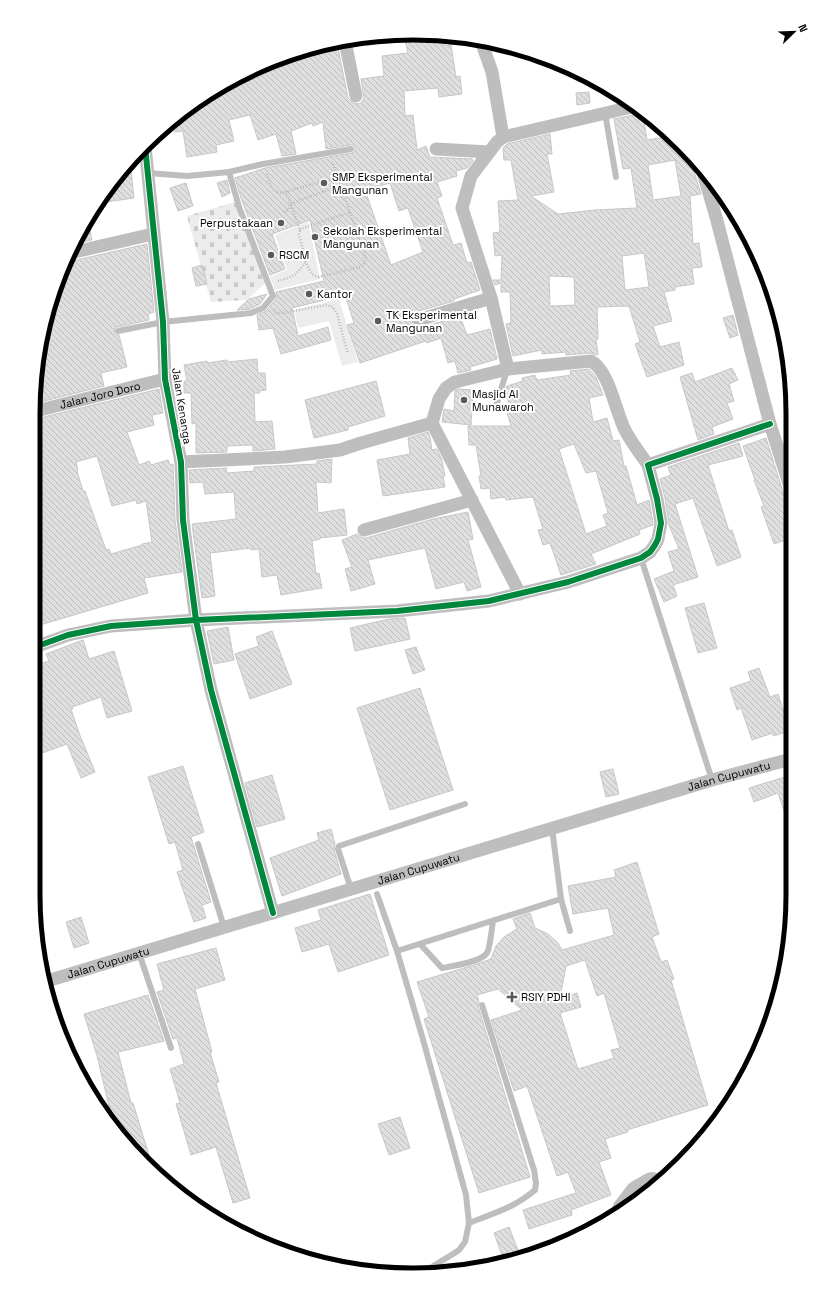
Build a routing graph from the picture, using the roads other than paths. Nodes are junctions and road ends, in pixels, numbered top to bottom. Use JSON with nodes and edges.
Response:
{"nodes":[{"id":1,"x":346,"y":46,"type":"edge"},
{"id":2,"x":483,"y":46,"type":"edge"},
{"id":3,"x":356,"y":96,"type":"dead end"},
{"id":4,"x":627,"y":108,"type":"edge"},
{"id":5,"x":605,"y":113,"type":"junction"},
{"id":6,"x":503,"y":136,"type":"junction"},
{"id":7,"x":352,"y":149,"type":"dead end"},
{"id":8,"x":436,"y":149,"type":"dead end"},
{"id":9,"x":489,"y":152,"type":"junction"},
{"id":10,"x":146,"y":153,"type":"edge"},
{"id":11,"x":228,"y":172,"type":"junction"},
{"id":12,"x":147,"y":173,"type":"junction"},
{"id":13,"x":616,"y":176,"type":"dead end"},
{"id":14,"x":706,"y":182,"type":"edge"},
{"id":15,"x":154,"y":234,"type":"junction"},
{"id":16,"x":76,"y":252,"type":"edge"},
{"id":17,"x":491,"y":298,"type":"junction"},
{"id":18,"x":418,"y":320,"type":"dead end"},
{"id":19,"x":163,"y":322,"type":"junction"},
{"id":20,"x":118,"y":331,"type":"dead end"},
{"id":21,"x":508,"y":368,"type":"junction"},
{"id":22,"x":165,"y":379,"type":"junction"},
{"id":23,"x":496,"y":406,"type":"dead end"},
{"id":24,"x":40,"y":411,"type":"edge"},
{"id":25,"x":432,"y":423,"type":"junction"},
{"id":26,"x":770,"y":424,"type":"junction"},
{"id":27,"x":181,"y":462,"type":"junction"},
{"id":28,"x":648,"y":464,"type":"junction"},
{"id":29,"x":786,"y":474,"type":"edge"},
{"id":30,"x":472,"y":500,"type":"junction"},
{"id":31,"x":364,"y":530,"type":"dead end"},
{"id":32,"x":641,"y":558,"type":"junction"},
{"id":33,"x":520,"y":594,"type":"junction"},
{"id":34,"x":196,"y":620,"type":"junction"},
{"id":35,"x":40,"y":645,"type":"edge"},
{"id":36,"x":786,"y":760,"type":"edge"},
{"id":37,"x":712,"y":780,"type":"junction"},
{"id":38,"x":465,"y":804,"type":"dead end"},
{"id":39,"x":552,"y":828,"type":"junction"},
{"id":40,"x":198,"y":844,"type":"dead end"},
{"id":41,"x":351,"y":889,"type":"junction"},
{"id":42,"x":377,"y":894,"type":"dead end"},
{"id":43,"x":561,"y":899,"type":"junction"},
{"id":44,"x":273,"y":912,"type":"junction"},
{"id":45,"x":493,"y":921,"type":"junction"},
{"id":46,"x":224,"y":927,"type":"junction"},
{"id":47,"x":570,"y":931,"type":"dead end"},
{"id":48,"x":420,"y":944,"type":"junction"},
{"id":49,"x":397,"y":951,"type":"junction"},
{"id":50,"x":139,"y":953,"type":"junction"},
{"id":51,"x":50,"y":980,"type":"edge"},
{"id":52,"x":482,"y":1005,"type":"dead end"},
{"id":53,"x":171,"y":1048,"type":"dead end"},
{"id":54,"x":469,"y":1223,"type":"junction"},
{"id":55,"x":431,"y":1267,"type":"edge"}],
"edges":[{"from":1,"to":3,"type":"street"},
{"from":2,"to":6,"type":"street"},
{"from":4,"to":5,"type":"street"},
{"from":5,"to":6,"type":"street"},
{"from":5,"to":13,"type":"lane"},
{"from":6,"to":9,"type":"street"},
{"from":7,"to":11,"type":"lane"},
{"from":8,"to":9,"type":"street"},
{"from":9,"to":17,"type":"street"},
{"from":10,"to":12,"type":"street","name":"Jalan Kenanga"},
{"from":11,"to":12,"type":"lane"},
{"from":11,"to":19,"type":"lane"},
{"from":12,"to":15,"type":"street","name":"Jalan Kenanga"},
{"from":14,"to":26,"type":"street"},
{"from":15,"to":16,"type":"street"},
{"from":15,"to":19,"type":"street","name":"Jalan Kenanga"},
{"from":17,"to":18,"type":"street"},
{"from":17,"to":21,"type":"street"},
{"from":19,"to":20,"type":"lane"},
{"from":19,"to":22,"type":"street","name":"Jalan Kenanga"},
{"from":21,"to":23,"type":"lane"},
{"from":21,"to":25,"type":"street"},
{"from":21,"to":28,"type":"street"},
{"from":22,"to":24,"type":"street","name":"Jalan Joro Doro"},
{"from":22,"to":27,"type":"street","name":"Jalan Kenanga"},
{"from":25,"to":27,"type":"street"},
{"from":25,"to":30,"type":"street"},
{"from":26,"to":28,"type":"street"},
{"from":26,"to":29,"type":"street"},
{"from":27,"to":34,"type":"street","name":"Jalan Kenanga"},
{"from":28,"to":32,"type":"street"},
{"from":30,"to":31,"type":"street"},
{"from":30,"to":33,"type":"street"},
{"from":32,"to":33,"type":"street"},
{"from":32,"to":37,"type":"lane"},
{"from":33,"to":34,"type":"street"},
{"from":34,"to":35,"type":"street"},
{"from":34,"to":44,"type":"street","name":"Jalan Kenanga"},
{"from":36,"to":37,"type":"street","name":"Jalan Cupuwatu"},
{"from":37,"to":39,"type":"street","name":"Jalan Cupuwatu"},
{"from":38,"to":41,"type":"lane"},
{"from":39,"to":41,"type":"street","name":"Jalan Cupuwatu"},
{"from":39,"to":43,"type":"lane"},
{"from":40,"to":46,"type":"lane"},
{"from":41,"to":44,"type":"street","name":"Jalan Cupuwatu"},
{"from":42,"to":49,"type":"lane"},
{"from":43,"to":45,"type":"lane"},
{"from":43,"to":47,"type":"lane"},
{"from":44,"to":46,"type":"street","name":"Jalan Cupuwatu"},
{"from":45,"to":48,"type":"lane"},
{"from":45,"to":48,"type":"lane"},
{"from":46,"to":50,"type":"street","name":"Jalan Cupuwatu"},
{"from":48,"to":49,"type":"lane"},
{"from":49,"to":54,"type":"lane"},
{"from":50,"to":51,"type":"street","name":"Jalan Cupuwatu"},
{"from":50,"to":53,"type":"lane"},
{"from":52,"to":54,"type":"lane"},
{"from":54,"to":55,"type":"lane"}]}
